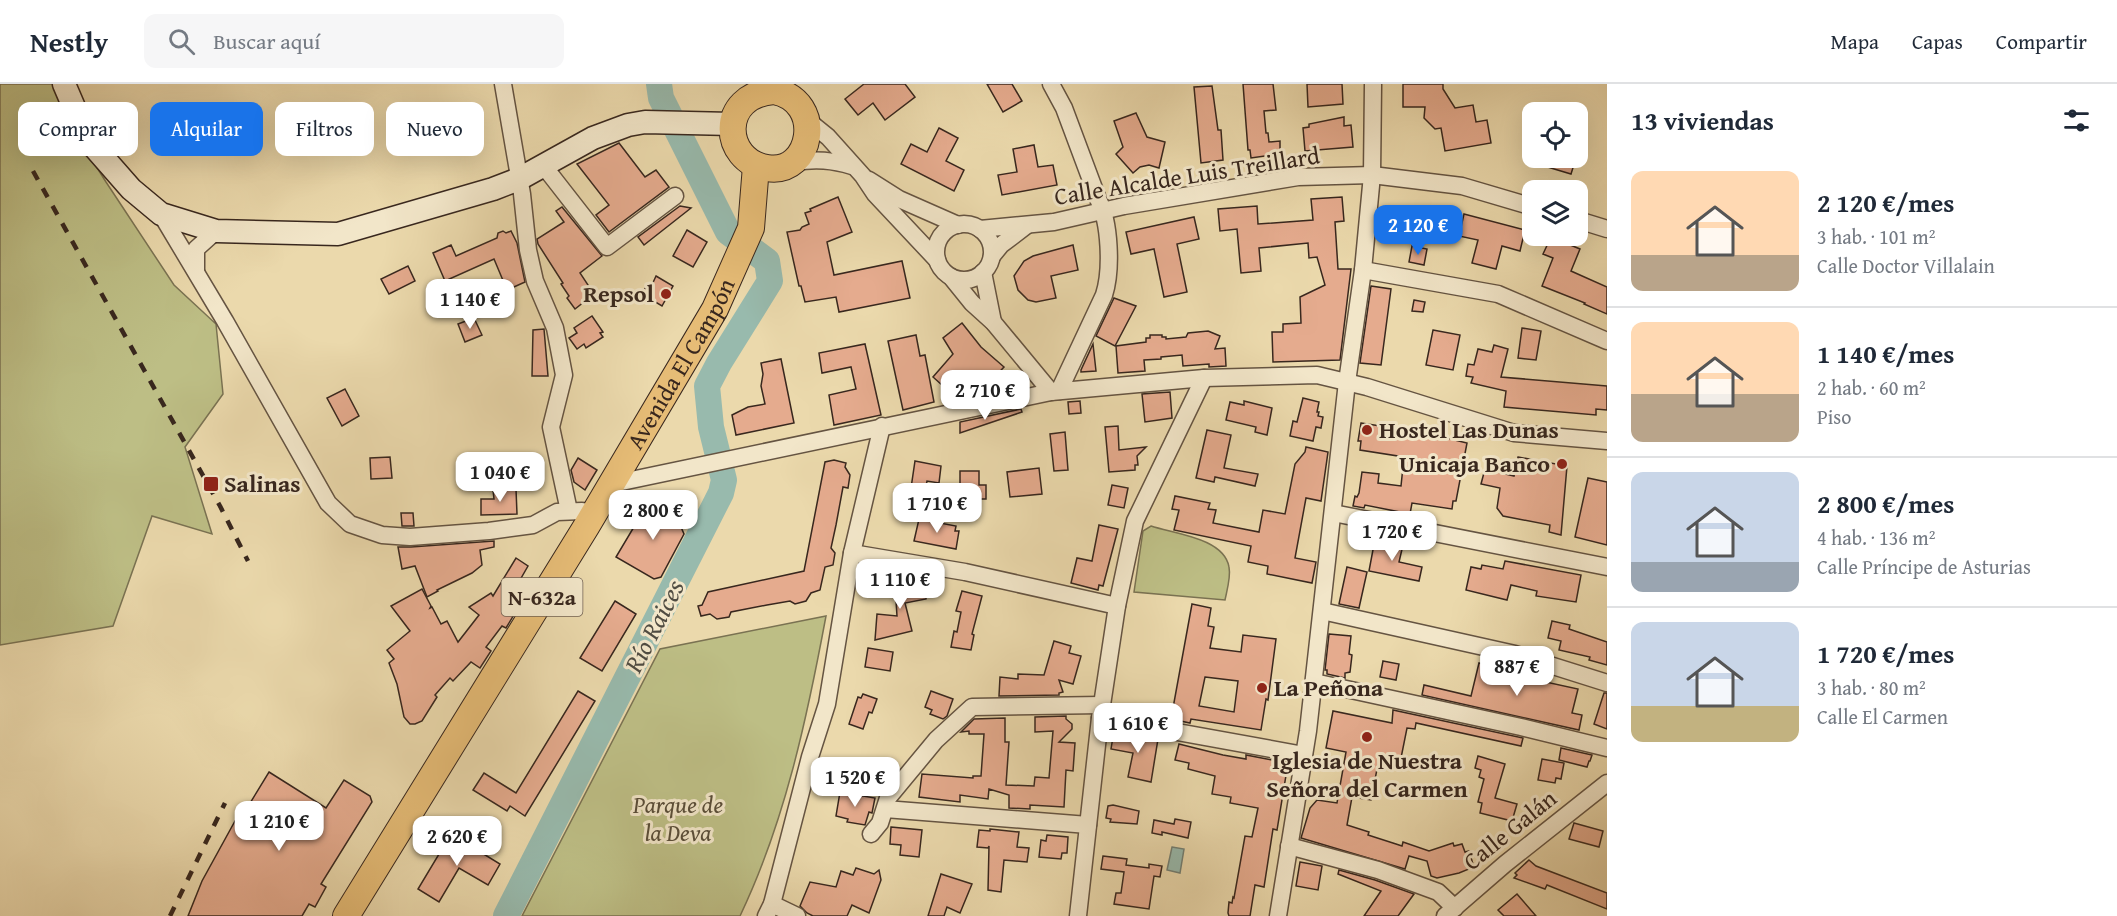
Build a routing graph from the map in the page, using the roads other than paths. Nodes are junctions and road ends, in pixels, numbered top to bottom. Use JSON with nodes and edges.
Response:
{"nodes":[{"id":1,"x":63,"y":84,"type":"edge"},
{"id":2,"x":503,"y":84,"type":"edge"},
{"id":3,"x":1051,"y":84,"type":"edge"},
{"id":4,"x":1373,"y":85,"type":"edge"},
{"id":5,"x":775,"y":87,"type":"edge"},
{"id":6,"x":807,"y":120,"type":"junction"},
{"id":7,"x":721,"y":124,"type":"junction"},
{"id":8,"x":791,"y":164,"type":"junction"},
{"id":9,"x":543,"y":165,"type":"junction"},
{"id":10,"x":756,"y":166,"type":"junction"},
{"id":11,"x":858,"y":171,"type":"junction"},
{"id":12,"x":1372,"y":175,"type":"junction"},
{"id":13,"x":519,"y":179,"type":"junction"},
{"id":14,"x":675,"y":196,"type":"dead end"},
{"id":15,"x":1522,"y":204,"type":"edge"},
{"id":16,"x":1104,"y":210,"type":"junction"},
{"id":17,"x":161,"y":214,"type":"junction"},
{"id":18,"x":1588,"y":223,"type":"edge"},
{"id":19,"x":958,"y":225,"type":"junction"},
{"id":20,"x":1026,"y":226,"type":"junction"},
{"id":21,"x":751,"y":228,"type":"junction"},
{"id":22,"x":980,"y":229,"type":"junction"},
{"id":23,"x":1607,"y":229,"type":"edge"},
{"id":24,"x":216,"y":231,"type":"junction"},
{"id":25,"x":992,"y":256,"type":"junction"},
{"id":26,"x":937,"y":260,"type":"junction"},
{"id":27,"x":1363,"y":270,"type":"junction"},
{"id":28,"x":196,"y":272,"type":"junction"},
{"id":29,"x":983,"y":272,"type":"junction"},
{"id":30,"x":951,"y":277,"type":"junction"},
{"id":31,"x":993,"y":321,"type":"junction"},
{"id":32,"x":1607,"y":341,"type":"edge"},
{"id":33,"x":1204,"y":378,"type":"junction"},
{"id":34,"x":1347,"y":382,"type":"junction"},
{"id":35,"x":1055,"y":392,"type":"junction"},
{"id":36,"x":882,"y":426,"type":"junction"},
{"id":37,"x":1607,"y":441,"type":"edge"},
{"id":38,"x":612,"y":484,"type":"junction"},
{"id":39,"x":581,"y":513,"type":"junction"},
{"id":40,"x":1334,"y":513,"type":"junction"},
{"id":41,"x":852,"y":553,"type":"junction"},
{"id":42,"x":1607,"y":567,"type":"edge"},
{"id":43,"x":1117,"y":606,"type":"junction"},
{"id":44,"x":1322,"y":611,"type":"junction"},
{"id":45,"x":1314,"y":682,"type":"junction"},
{"id":46,"x":1607,"y":683,"type":"edge"},
{"id":47,"x":1101,"y":712,"type":"junction"},
{"id":48,"x":1607,"y":748,"type":"edge"},
{"id":49,"x":1304,"y":755,"type":"junction"},
{"id":50,"x":1607,"y":783,"type":"edge"},
{"id":51,"x":885,"y":809,"type":"junction"},
{"id":52,"x":1088,"y":825,"type":"junction"},
{"id":53,"x":871,"y":834,"type":"dead end"},
{"id":54,"x":1289,"y":846,"type":"junction"},
{"id":55,"x":769,"y":910,"type":"edge"},
{"id":56,"x":1450,"y":912,"type":"edge"},
{"id":57,"x":345,"y":916,"type":"edge"},
{"id":58,"x":797,"y":916,"type":"edge"},
{"id":59,"x":1078,"y":916,"type":"edge"},
{"id":60,"x":1278,"y":916,"type":"edge"}],
"edges":[{"from":1,"to":17,"type":"street"},
{"from":2,"to":13,"type":"street"},
{"from":3,"to":16,"type":"street"},
{"from":4,"to":12,"type":"street"},
{"from":5,"to":6,"type":"main road"},
{"from":5,"to":7,"type":"main road"},
{"from":6,"to":8,"type":"main road"},
{"from":6,"to":11,"type":"street"},
{"from":7,"to":9,"type":"street"},
{"from":7,"to":10,"type":"main road"},
{"from":8,"to":10,"type":"main road"},
{"from":8,"to":11,"type":"street"},
{"from":8,"to":21,"type":"main road"},
{"from":9,"to":13,"type":"street"},
{"from":9,"to":14,"type":"street"},
{"from":10,"to":21,"type":"main road","name":"Avenida El Campón","number":"N-632a"},
{"from":11,"to":19,"type":"street"},
{"from":11,"to":26,"type":"street"},
{"from":12,"to":15,"type":"street","name":"Calle Alcalde Luis Treillard"},
{"from":12,"to":16,"type":"street","name":"Calle Alcalde Luis Treillard"},
{"from":12,"to":27,"type":"street"},
{"from":13,"to":24,"type":"street"},
{"from":13,"to":39,"type":"street"},
{"from":16,"to":20,"type":"street","name":"Calle Alcalde Luis Treillard"},
{"from":16,"to":35,"type":"street"},
{"from":17,"to":24,"type":"street"},
{"from":17,"to":28,"type":"street"},
{"from":18,"to":23,"type":"street"},
{"from":19,"to":22,"type":"street"},
{"from":19,"to":26,"type":"street"},
{"from":20,"to":22,"type":"street","name":"Calle Alcalde Luis Treillard"},
{"from":20,"to":25,"type":"street","name":"Calle Alcalde Luis Treillard"},
{"from":21,"to":38,"type":"main road","name":"Avenida El Campón","number":"N-632a"},
{"from":22,"to":25,"type":"street"},
{"from":24,"to":28,"type":"street"},
{"from":25,"to":29,"type":"street"},
{"from":26,"to":30,"type":"street"},
{"from":27,"to":32,"type":"street"},
{"from":27,"to":34,"type":"street"},
{"from":28,"to":39,"type":"street"},
{"from":29,"to":30,"type":"street"},
{"from":29,"to":31,"type":"street"},
{"from":30,"to":31,"type":"street"},
{"from":31,"to":35,"type":"street"},
{"from":33,"to":34,"type":"street"},
{"from":33,"to":35,"type":"street"},
{"from":33,"to":43,"type":"street"},
{"from":34,"to":37,"type":"street"},
{"from":34,"to":40,"type":"street"},
{"from":35,"to":36,"type":"street"},
{"from":36,"to":38,"type":"street"},
{"from":36,"to":41,"type":"street"},
{"from":38,"to":39,"type":"main road","name":"Avenida El Campón","number":"N-632a"},
{"from":39,"to":57,"type":"main road","name":"Avenida El Campón","number":"N-632a"},
{"from":40,"to":42,"type":"street"},
{"from":40,"to":44,"type":"street"},
{"from":41,"to":43,"type":"street"},
{"from":41,"to":55,"type":"street"},
{"from":43,"to":47,"type":"street"},
{"from":44,"to":45,"type":"street"},
{"from":44,"to":46,"type":"street"},
{"from":45,"to":48,"type":"street"},
{"from":45,"to":49,"type":"street"},
{"from":47,"to":49,"type":"street"},
{"from":47,"to":51,"type":"street"},
{"from":47,"to":52,"type":"street"},
{"from":49,"to":54,"type":"street"},
{"from":50,"to":56,"type":"street","name":"Calle Galán"},
{"from":51,"to":52,"type":"street"},
{"from":51,"to":53,"type":"street"},
{"from":52,"to":59,"type":"street"},
{"from":54,"to":56,"type":"street"},
{"from":54,"to":60,"type":"street"},
{"from":55,"to":58,"type":"street"}]}
